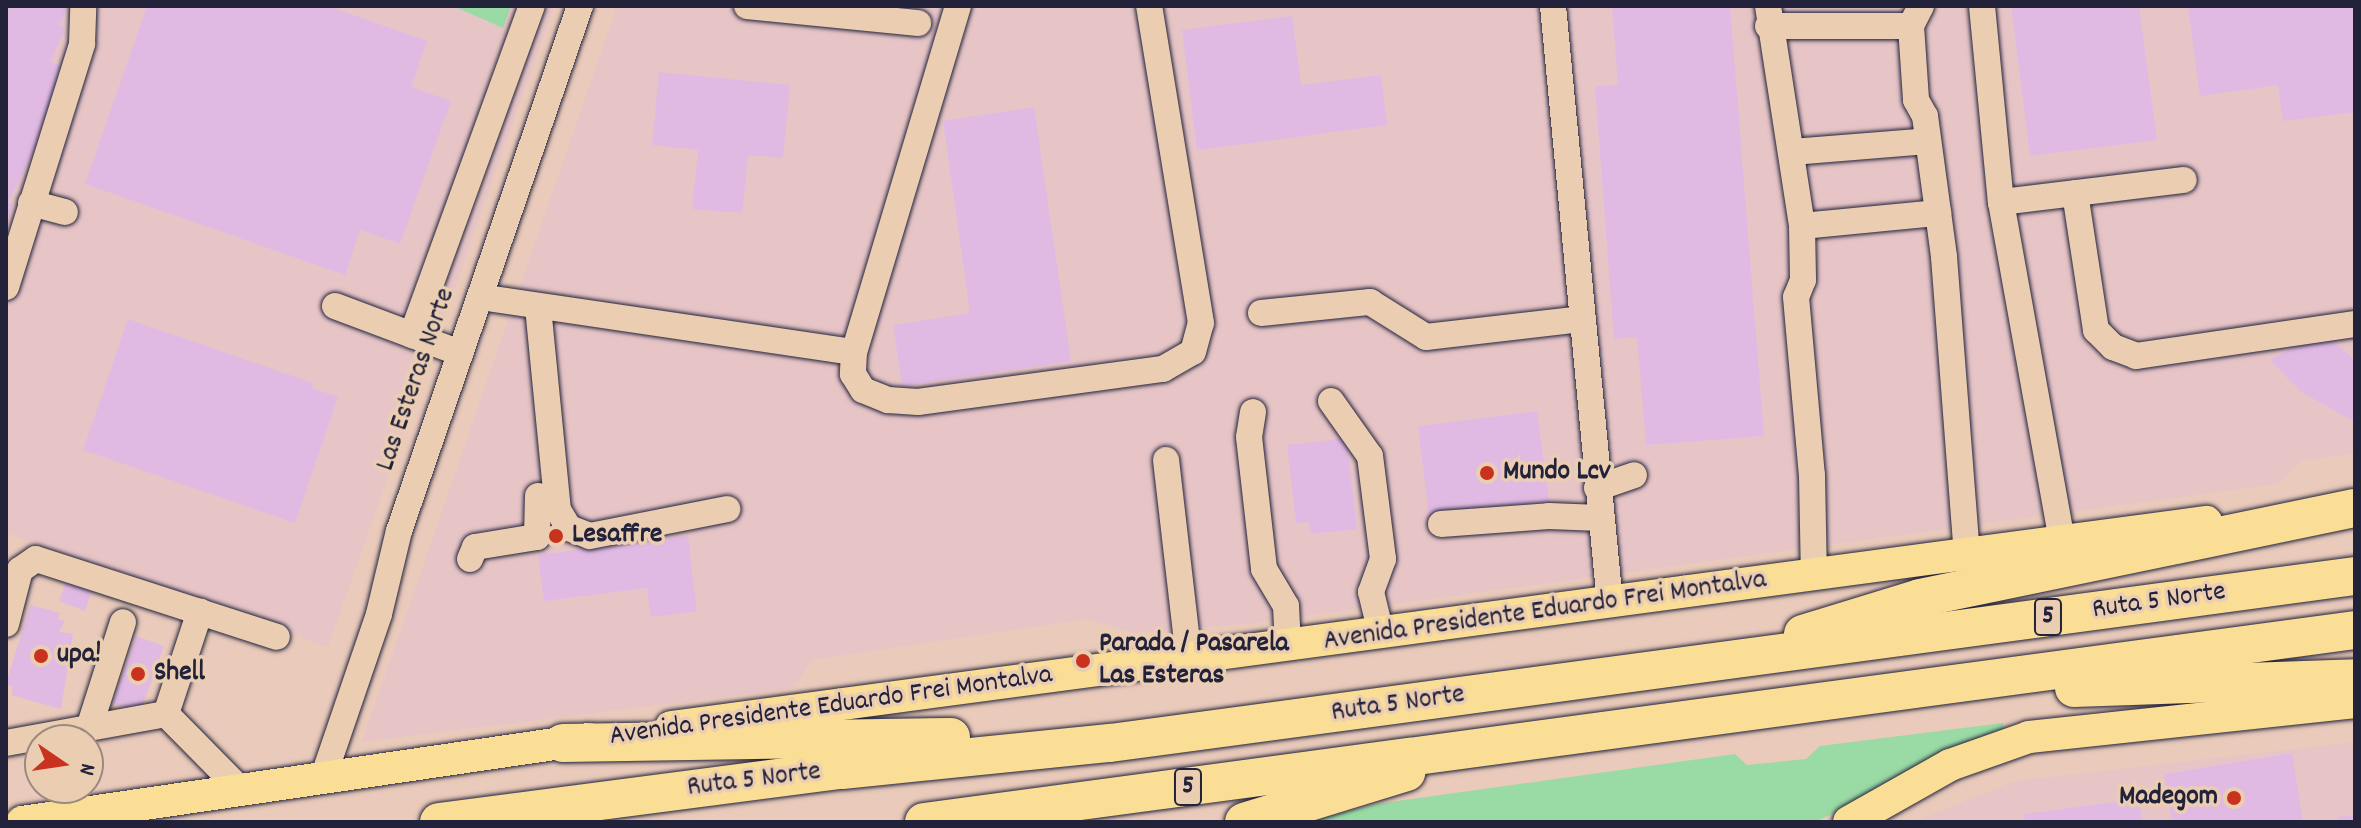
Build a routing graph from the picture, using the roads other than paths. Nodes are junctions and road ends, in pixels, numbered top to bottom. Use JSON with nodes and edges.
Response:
{"nodes":[{"id":1,"x":105,"y":6,"type":"edge"},
{"id":2,"x":532,"y":6,"type":"edge"},
{"id":3,"x":580,"y":6,"type":"edge"},
{"id":4,"x":747,"y":6,"type":"edge"},
{"id":5,"x":958,"y":6,"type":"edge"},
{"id":6,"x":1149,"y":6,"type":"edge"},
{"id":7,"x":1553,"y":6,"type":"edge"},
{"id":8,"x":1982,"y":6,"type":"edge"},
{"id":9,"x":85,"y":16,"type":"edge"},
{"id":10,"x":1768,"y":16,"type":"edge"},
{"id":11,"x":1916,"y":16,"type":"edge"},
{"id":12,"x":918,"y":23,"type":"dead end"},
{"id":13,"x":1928,"y":141,"type":"junction"},
{"id":14,"x":1792,"y":152,"type":"junction"},
{"id":15,"x":2184,"y":180,"type":"dead end"},
{"id":16,"x":2075,"y":193,"type":"junction"},
{"id":17,"x":2001,"y":202,"type":"junction"},
{"id":18,"x":31,"y":203,"type":"junction"},
{"id":19,"x":65,"y":212,"type":"dead end"},
{"id":20,"x":1938,"y":213,"type":"junction"},
{"id":21,"x":1802,"y":226,"type":"junction"},
{"id":22,"x":6,"y":287,"type":"edge"},
{"id":23,"x":480,"y":297,"type":"junction"},
{"id":24,"x":335,"y":306,"type":"dead end"},
{"id":25,"x":538,"y":307,"type":"junction"},
{"id":26,"x":1261,"y":313,"type":"dead end"},
{"id":27,"x":1581,"y":319,"type":"junction"},
{"id":28,"x":2355,"y":324,"type":"edge"},
{"id":29,"x":412,"y":335,"type":"junction"},
{"id":30,"x":854,"y":352,"type":"junction"},
{"id":31,"x":460,"y":353,"type":"junction"},
{"id":32,"x":1331,"y":401,"type":"dead end"},
{"id":33,"x":1253,"y":412,"type":"dead end"},
{"id":34,"x":1166,"y":460,"type":"dead end"},
{"id":35,"x":1634,"y":475,"type":"dead end"},
{"id":36,"x":1597,"y":488,"type":"junction"},
{"id":37,"x":538,"y":496,"type":"dead end"},
{"id":38,"x":2355,"y":501,"type":"edge"},
{"id":39,"x":2355,"y":508,"type":"edge"},
{"id":40,"x":727,"y":509,"type":"dead end"},
{"id":41,"x":1600,"y":518,"type":"junction"},
{"id":42,"x":1441,"y":524,"type":"dead end"},
{"id":43,"x":2062,"y":542,"type":"junction"},
{"id":44,"x":1967,"y":556,"type":"junction"},
{"id":45,"x":470,"y":559,"type":"dead end"},
{"id":46,"x":1814,"y":576,"type":"junction"},
{"id":47,"x":2355,"y":576,"type":"edge"},
{"id":48,"x":1610,"y":603,"type":"junction"},
{"id":49,"x":200,"y":611,"type":"junction"},
{"id":50,"x":123,"y":622,"type":"dead end"},
{"id":51,"x":6,"y":624,"type":"edge"},
{"id":52,"x":2355,"y":630,"type":"edge"},
{"id":53,"x":1381,"y":633,"type":"junction"},
{"id":54,"x":277,"y":637,"type":"dead end"},
{"id":55,"x":1288,"y":646,"type":"junction"},
{"id":56,"x":1189,"y":659,"type":"junction"},
{"id":57,"x":1741,"y":659,"type":"junction"},
{"id":58,"x":2355,"y":678,"type":"edge"},
{"id":59,"x":1916,"y":689,"type":"junction"},
{"id":60,"x":2355,"y":702,"type":"edge"},
{"id":61,"x":166,"y":714,"type":"junction"},
{"id":62,"x":90,"y":724,"type":"edge"},
{"id":63,"x":104,"y":725,"type":"edge"},
{"id":64,"x":563,"y":743,"type":"junction"},
{"id":65,"x":1110,"y":743,"type":"junction"},
{"id":66,"x":1453,"y":751,"type":"junction"},
{"id":67,"x":323,"y":778,"type":"junction"},
{"id":68,"x":241,"y":790,"type":"junction"},
{"id":69,"x":22,"y":822,"type":"edge"},
{"id":70,"x":439,"y":822,"type":"edge"},
{"id":71,"x":924,"y":822,"type":"edge"},
{"id":72,"x":1244,"y":822,"type":"edge"},
{"id":73,"x":1849,"y":822,"type":"edge"}],
"edges":[{"from":1,"to":9,"type":"street"},
{"from":2,"to":29,"type":"street"},
{"from":3,"to":23,"type":"street","name":"Las Esteras Norte"},
{"from":4,"to":12,"type":"street"},
{"from":5,"to":30,"type":"street"},
{"from":6,"to":30,"type":"street"},
{"from":7,"to":27,"type":"street"},
{"from":8,"to":17,"type":"street"},
{"from":9,"to":18,"type":"street"},
{"from":10,"to":11,"type":"street"},
{"from":10,"to":14,"type":"street"},
{"from":11,"to":13,"type":"street"},
{"from":13,"to":14,"type":"street"},
{"from":13,"to":20,"type":"street"},
{"from":14,"to":21,"type":"street"},
{"from":15,"to":16,"type":"street"},
{"from":16,"to":17,"type":"street"},
{"from":16,"to":28,"type":"street"},
{"from":17,"to":43,"type":"street"},
{"from":18,"to":19,"type":"street"},
{"from":18,"to":22,"type":"street"},
{"from":20,"to":21,"type":"street"},
{"from":20,"to":44,"type":"street"},
{"from":21,"to":46,"type":"street"},
{"from":23,"to":25,"type":"street"},
{"from":23,"to":31,"type":"street","name":"Las Esteras Norte"},
{"from":24,"to":29,"type":"street"},
{"from":25,"to":30,"type":"street"},
{"from":25,"to":40,"type":"street"},
{"from":26,"to":27,"type":"street"},
{"from":27,"to":36,"type":"street"},
{"from":29,"to":31,"type":"street"},
{"from":31,"to":67,"type":"street","name":"Las Esteras Norte"},
{"from":32,"to":53,"type":"street"},
{"from":33,"to":55,"type":"street"},
{"from":34,"to":56,"type":"street"},
{"from":35,"to":36,"type":"street"},
{"from":36,"to":41,"type":"street"},
{"from":37,"to":45,"type":"street"},
{"from":38,"to":43,"type":"main road","name":"Avenida Presidente Eduardo Frei Montalva"},
{"from":39,"to":57,"type":"highway"},
{"from":41,"to":42,"type":"street"},
{"from":41,"to":48,"type":"street"},
{"from":43,"to":44,"type":"main road","name":"Avenida Presidente Eduardo Frei Montalva"},
{"from":44,"to":46,"type":"main road","name":"Avenida Presidente Eduardo Frei Montalva"},
{"from":46,"to":48,"type":"main road","name":"Avenida Presidente Eduardo Frei Montalva"},
{"from":47,"to":57,"type":"highway","name":"Ruta 5 Norte","number":"5"},
{"from":48,"to":53,"type":"main road","name":"Avenida Presidente Eduardo Frei Montalva"},
{"from":49,"to":51,"type":"street"},
{"from":49,"to":54,"type":"street"},
{"from":49,"to":61,"type":"street"},
{"from":50,"to":62,"type":"street"},
{"from":52,"to":59,"type":"highway","name":"Ruta 5 Norte","number":"5"},
{"from":53,"to":55,"type":"main road","name":"Avenida Presidente Eduardo Frei Montalva"},
{"from":55,"to":56,"type":"main road","name":"Avenida Presidente Eduardo Frei Montalva"},
{"from":56,"to":64,"type":"main road","name":"Avenida Presidente Eduardo Frei Montalva"},
{"from":57,"to":65,"type":"highway","name":"Ruta 5 Norte","number":"5"},
{"from":58,"to":59,"type":"highway"},
{"from":59,"to":66,"type":"highway","name":"Ruta 5 Norte","number":"5"},
{"from":60,"to":73,"type":"main road"},
{"from":61,"to":63,"type":"street"},
{"from":61,"to":68,"type":"street"},
{"from":64,"to":65,"type":"highway"},
{"from":64,"to":67,"type":"main road","name":"Avenida Presidente Eduardo Frei Montalva"},
{"from":65,"to":70,"type":"highway","name":"Ruta 5 Norte","number":"5"},
{"from":66,"to":71,"type":"highway","name":"Ruta 5 Norte","number":"5"},
{"from":66,"to":72,"type":"highway"},
{"from":67,"to":68,"type":"main road","name":"Avenida Presidente Eduardo Frei Montalva"},
{"from":68,"to":69,"type":"main road","name":"Avenida Presidente Eduardo Frei Montalva"}]}
